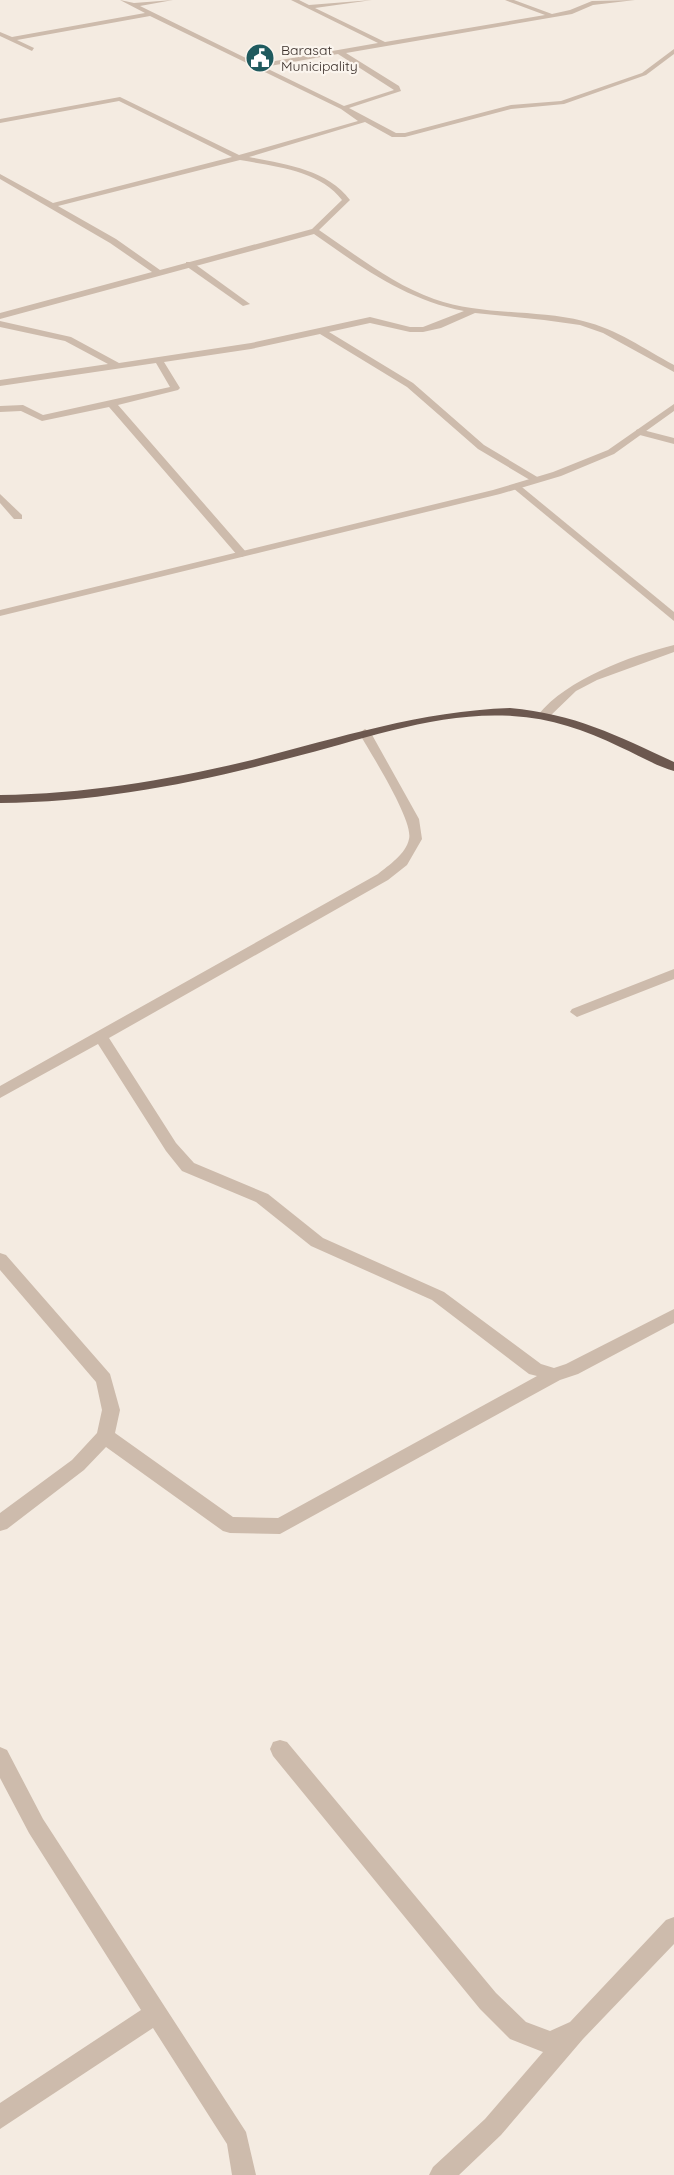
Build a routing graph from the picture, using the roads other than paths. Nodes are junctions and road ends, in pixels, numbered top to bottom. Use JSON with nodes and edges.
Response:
{"nodes":[{"id":1,"x":123,"y":0,"type":"edge"},
{"id":2,"x":170,"y":0,"type":"edge"},
{"id":3,"x":294,"y":0,"type":"edge"},
{"id":4,"x":369,"y":0,"type":"edge"},
{"id":5,"x":508,"y":0,"type":"edge"},
{"id":6,"x":632,"y":0,"type":"edge"},
{"id":7,"x":133,"y":5,"type":"junction"},
{"id":8,"x":309,"y":7,"type":"junction"},
{"id":9,"x":148,"y":14,"type":"junction"},
{"id":10,"x":552,"y":15,"type":"junction"},
{"id":11,"x":0,"y":34,"type":"edge"},
{"id":12,"x":10,"y":39,"type":"junction"},
{"id":13,"x":384,"y":44,"type":"junction"},
{"id":14,"x":32,"y":49,"type":"dead end"},
{"id":15,"x":339,"y":51,"type":"junction"},
{"id":16,"x":674,"y":51,"type":"edge"},
{"id":17,"x":257,"y":66,"type":"junction"},
{"id":18,"x":343,"y":108,"type":"junction"},
{"id":19,"x":358,"y":116,"type":"junction"},
{"id":20,"x":0,"y":121,"type":"edge"},
{"id":21,"x":237,"y":157,"type":"junction"},
{"id":22,"x":0,"y":176,"type":"edge"},
{"id":23,"x":15,"y":186,"type":"junction"},
{"id":24,"x":0,"y":190,"type":"edge"},
{"id":25,"x":50,"y":206,"type":"junction"},
{"id":26,"x":315,"y":231,"type":"junction"},
{"id":27,"x":189,"y":264,"type":"junction"},
{"id":28,"x":157,"y":272,"type":"junction"},
{"id":29,"x":246,"y":304,"type":"dead end"},
{"id":30,"x":474,"y":310,"type":"junction"},
{"id":31,"x":2,"y":313,"type":"edge"},
{"id":32,"x":0,"y":324,"type":"edge"},
{"id":33,"x":322,"y":331,"type":"junction"},
{"id":34,"x":158,"y":359,"type":"junction"},
{"id":35,"x":116,"y":365,"type":"junction"},
{"id":36,"x":674,"y":369,"type":"edge"},
{"id":37,"x":0,"y":383,"type":"edge"},
{"id":38,"x":112,"y":404,"type":"junction"},
{"id":39,"x":674,"y":407,"type":"edge"},
{"id":40,"x":0,"y":409,"type":"edge"},
{"id":41,"x":639,"y":432,"type":"junction"},
{"id":42,"x":674,"y":441,"type":"edge"},
{"id":43,"x":535,"y":480,"type":"junction"},
{"id":44,"x":517,"y":486,"type":"junction"},
{"id":45,"x":0,"y":497,"type":"edge"},
{"id":46,"x":18,"y":517,"type":"dead end"},
{"id":47,"x":242,"y":554,"type":"junction"},
{"id":48,"x":0,"y":613,"type":"edge"},
{"id":49,"x":674,"y":618,"type":"edge"},
{"id":50,"x":674,"y":648,"type":"edge"},
{"id":51,"x":544,"y":714,"type":"junction"},
{"id":52,"x":365,"y":733,"type":"junction"},
{"id":53,"x":674,"y":767,"type":"edge"},
{"id":54,"x":0,"y":799,"type":"edge"},
{"id":55,"x":674,"y":974,"type":"edge"},
{"id":56,"x":578,"y":1012,"type":"dead end"},
{"id":57,"x":100,"y":1036,"type":"junction"},
{"id":58,"x":0,"y":1092,"type":"edge"},
{"id":59,"x":0,"y":1259,"type":"edge"},
{"id":60,"x":674,"y":1315,"type":"edge"},
{"id":61,"x":554,"y":1375,"type":"junction"},
{"id":62,"x":105,"y":1436,"type":"junction"},
{"id":63,"x":0,"y":1523,"type":"edge"},
{"id":64,"x":280,"y":1749,"type":"dead end"},
{"id":65,"x":0,"y":1757,"type":"edge"},
{"id":66,"x":674,"y":1928,"type":"edge"},
{"id":67,"x":156,"y":2013,"type":"junction"},
{"id":68,"x":578,"y":2030,"type":"junction"},
{"id":69,"x":0,"y":2117,"type":"edge"},
{"id":70,"x":244,"y":2175,"type":"edge"},
{"id":71,"x":441,"y":2175,"type":"edge"}],
"edges":[{"from":1,"to":7,"type":"street"},
{"from":2,"to":7,"type":"street"},
{"from":3,"to":8,"type":"street"},
{"from":4,"to":8,"type":"street"},
{"from":5,"to":10,"type":"street"},
{"from":6,"to":10,"type":"street"},
{"from":7,"to":9,"type":"street"},
{"from":8,"to":13,"type":"street"},
{"from":9,"to":12,"type":"street"},
{"from":9,"to":17,"type":"street"},
{"from":10,"to":13,"type":"street"},
{"from":11,"to":12,"type":"street"},
{"from":12,"to":14,"type":"street"},
{"from":13,"to":15,"type":"street"},
{"from":15,"to":17,"type":"street"},
{"from":15,"to":18,"type":"street"},
{"from":16,"to":19,"type":"street"},
{"from":17,"to":18,"type":"street"},
{"from":18,"to":19,"type":"street"},
{"from":19,"to":21,"type":"street"},
{"from":20,"to":21,"type":"street"},
{"from":21,"to":25,"type":"street"},
{"from":21,"to":26,"type":"street"},
{"from":22,"to":23,"type":"street"},
{"from":23,"to":24,"type":"street"},
{"from":23,"to":25,"type":"street"},
{"from":25,"to":28,"type":"street"},
{"from":26,"to":27,"type":"street"},
{"from":26,"to":30,"type":"street"},
{"from":27,"to":28,"type":"street"},
{"from":27,"to":29,"type":"street"},
{"from":28,"to":31,"type":"street"},
{"from":30,"to":33,"type":"street"},
{"from":30,"to":36,"type":"street"},
{"from":32,"to":35,"type":"street"},
{"from":33,"to":34,"type":"street"},
{"from":33,"to":43,"type":"street"},
{"from":34,"to":35,"type":"street"},
{"from":34,"to":38,"type":"street"},
{"from":35,"to":37,"type":"street"},
{"from":38,"to":40,"type":"street"},
{"from":38,"to":47,"type":"street"},
{"from":39,"to":41,"type":"street"},
{"from":41,"to":42,"type":"street"},
{"from":41,"to":43,"type":"street"},
{"from":43,"to":44,"type":"street"},
{"from":44,"to":47,"type":"street"},
{"from":44,"to":49,"type":"street"},
{"from":45,"to":46,"type":"street"},
{"from":47,"to":48,"type":"street"},
{"from":50,"to":51,"type":"street"},
{"from":51,"to":52,"type":"highway"},
{"from":51,"to":53,"type":"highway"},
{"from":52,"to":54,"type":"highway"},
{"from":52,"to":57,"type":"street"},
{"from":55,"to":56,"type":"street"},
{"from":57,"to":58,"type":"street"},
{"from":57,"to":61,"type":"street"},
{"from":59,"to":62,"type":"street"},
{"from":60,"to":61,"type":"street"},
{"from":61,"to":62,"type":"street"},
{"from":62,"to":63,"type":"street"},
{"from":64,"to":68,"type":"street"},
{"from":65,"to":67,"type":"street"},
{"from":66,"to":68,"type":"street"},
{"from":67,"to":69,"type":"street"},
{"from":67,"to":70,"type":"street"},
{"from":68,"to":71,"type":"street"}]}
